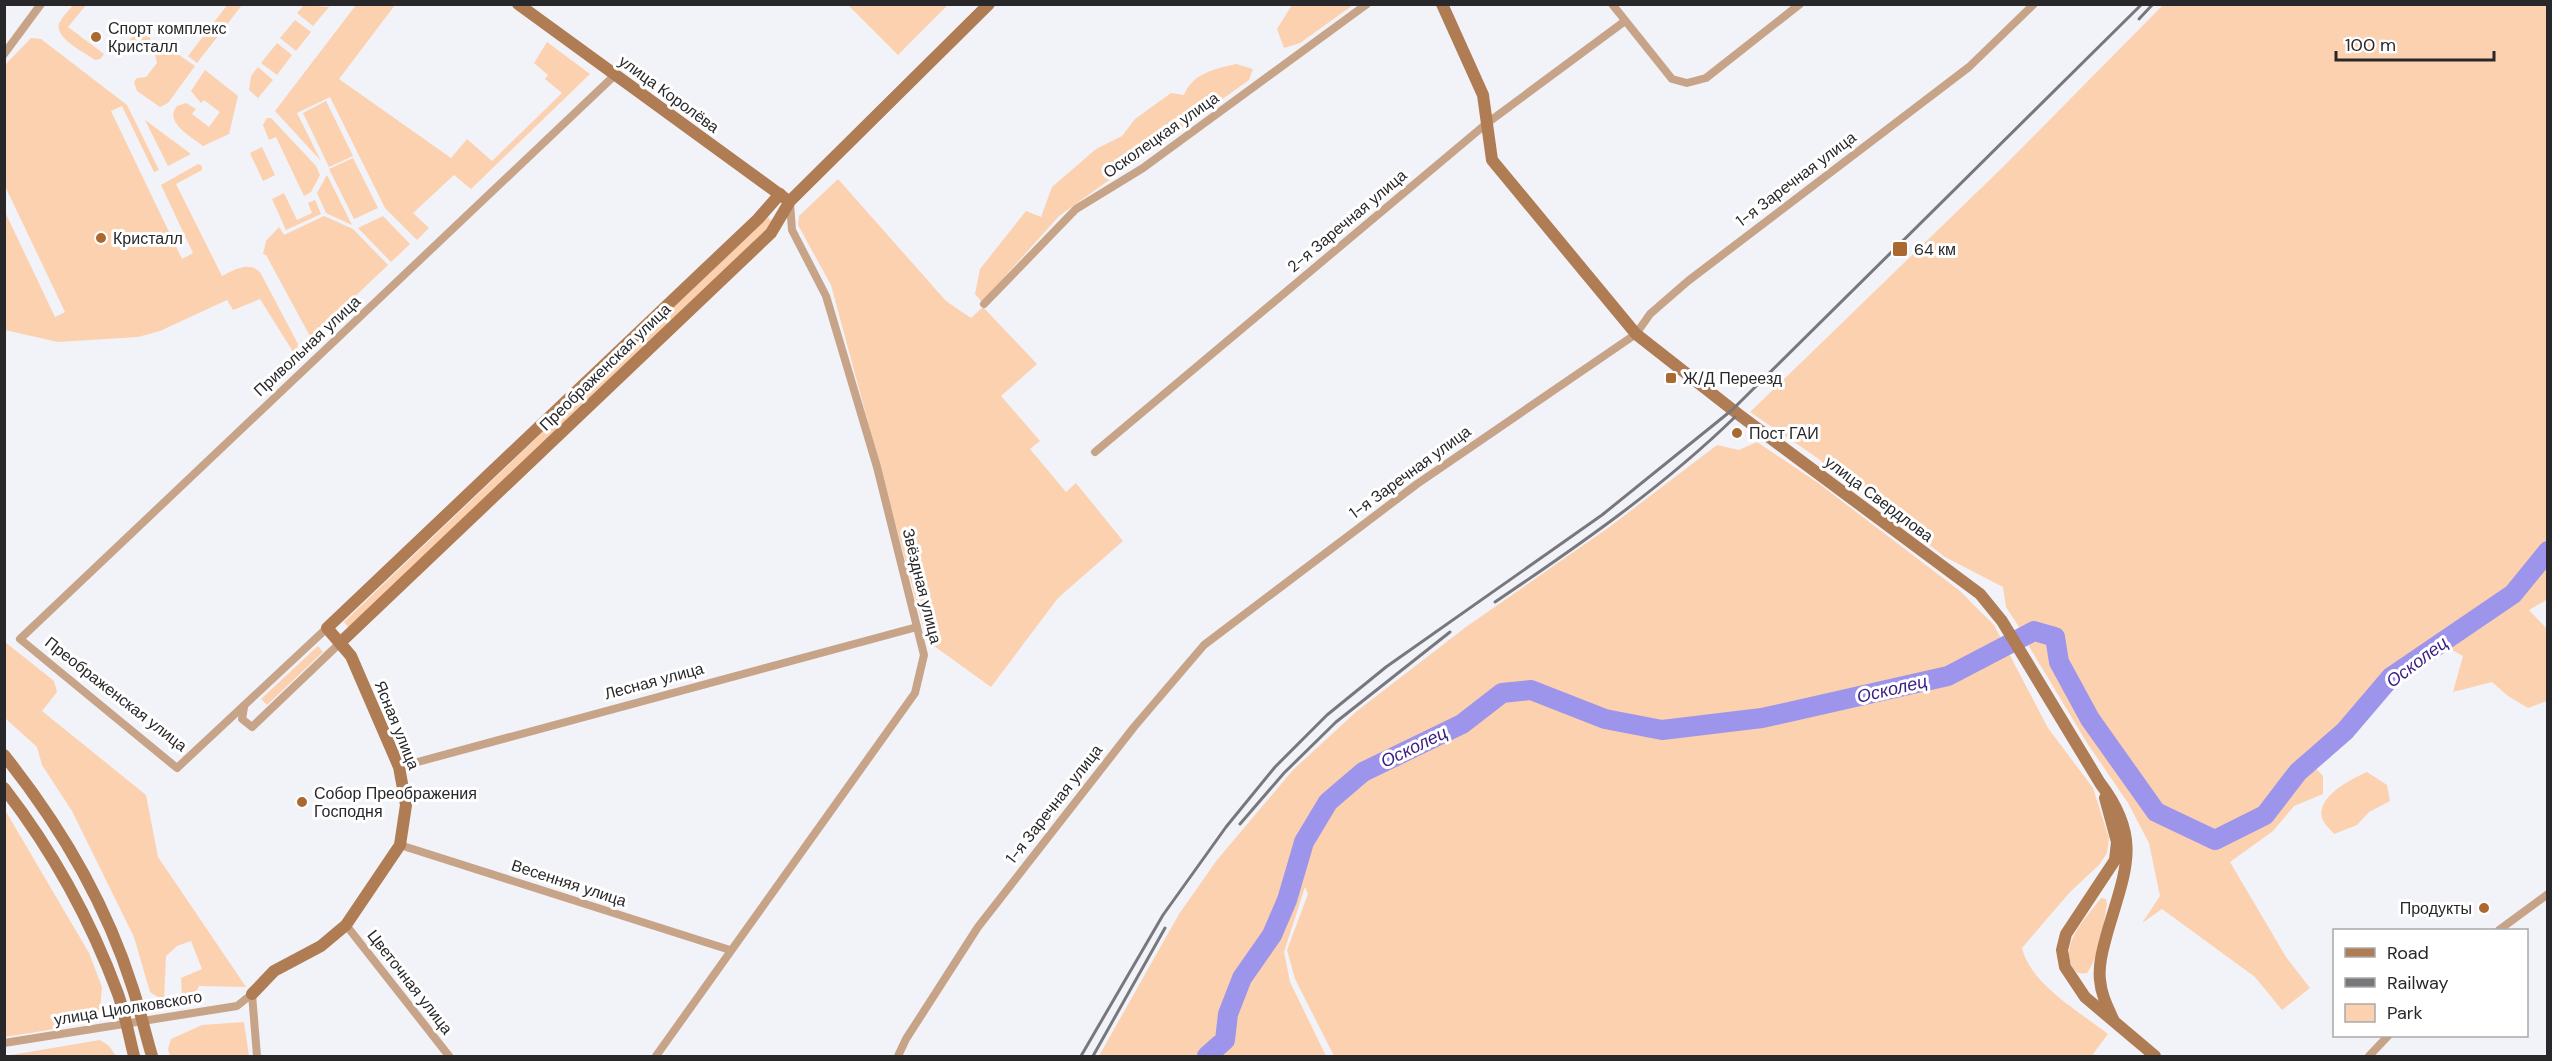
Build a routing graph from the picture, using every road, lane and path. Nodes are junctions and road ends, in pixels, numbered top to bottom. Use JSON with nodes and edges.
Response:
{"nodes":[{"id":1,"x":41,"y":4,"type":"edge"},
{"id":2,"x":518,"y":4,"type":"edge"},
{"id":3,"x":989,"y":4,"type":"edge"},
{"id":4,"x":1367,"y":4,"type":"edge"},
{"id":5,"x":1442,"y":4,"type":"edge"},
{"id":6,"x":1612,"y":4,"type":"edge"},
{"id":7,"x":2034,"y":4,"type":"edge"},
{"id":8,"x":1798,"y":5,"type":"edge"},
{"id":9,"x":533,"y":9,"type":"edge"},
{"id":10,"x":1625,"y":21,"type":"junction"},
{"id":11,"x":4,"y":54,"type":"edge"},
{"id":12,"x":615,"y":75,"type":"junction"},
{"id":13,"x":1486,"y":124,"type":"junction"},
{"id":14,"x":785,"y":198,"type":"junction"},
{"id":15,"x":984,"y":304,"type":"dead end"},
{"id":16,"x":1636,"y":334,"type":"junction"},
{"id":17,"x":1095,"y":452,"type":"dead end"},
{"id":18,"x":917,"y":627,"type":"junction"},
{"id":19,"x":327,"y":628,"type":"junction"},
{"id":20,"x":20,"y":639,"type":"joint"},
{"id":21,"x":342,"y":642,"type":"junction"},
{"id":22,"x":244,"y":707,"type":"junction"},
{"id":23,"x":4,"y":754,"type":"edge"},
{"id":24,"x":399,"y":767,"type":"junction"},
{"id":25,"x":2100,"y":783,"type":"junction"},
{"id":26,"x":4,"y":788,"type":"edge"},
{"id":27,"x":400,"y":844,"type":"junction"},
{"id":28,"x":2547,"y":894,"type":"edge"},
{"id":29,"x":346,"y":925,"type":"junction"},
{"id":30,"x":2500,"y":929,"type":"edge"},
{"id":31,"x":730,"y":950,"type":"junction"},
{"id":32,"x":252,"y":994,"type":"junction"},
{"id":33,"x":2113,"y":1019,"type":"junction"},
{"id":34,"x":142,"y":1021,"type":"junction"},
{"id":35,"x":126,"y":1023,"type":"junction"},
{"id":36,"x":2386,"y":1037,"type":"edge"},
{"id":37,"x":4,"y":1043,"type":"edge"},
{"id":38,"x":134,"y":1056,"type":"edge"},
{"id":39,"x":152,"y":1056,"type":"edge"},
{"id":40,"x":257,"y":1056,"type":"edge"},
{"id":41,"x":449,"y":1056,"type":"edge"},
{"id":42,"x":656,"y":1056,"type":"edge"},
{"id":43,"x":898,"y":1056,"type":"edge"},
{"id":44,"x":2155,"y":1056,"type":"edge"},
{"id":45,"x":2369,"y":1056,"type":"edge"}],
"edges":[{"from":1,"to":11,"type":"street"},
{"from":2,"to":9,"type":"main road","name":"улица Королёва"},
{"from":3,"to":14,"type":"main road","name":"Преображенская улица"},
{"from":4,"to":15,"type":"street","name":"Осколецкая улица"},
{"from":5,"to":13,"type":"main road","name":"улица Свердлова"},
{"from":6,"to":10,"type":"street"},
{"from":7,"to":16,"type":"street","name":"1-я Заречная улица"},
{"from":8,"to":10,"type":"street"},
{"from":9,"to":12,"type":"main road","name":"улица Королёва"},
{"from":10,"to":13,"type":"street","name":"2-я Заречная улица"},
{"from":12,"to":14,"type":"main road","name":"улица Королёва"},
{"from":12,"to":20,"type":"street","name":"Привольная улица"},
{"from":13,"to":16,"type":"main road","name":"улица Свердлова"},
{"from":13,"to":17,"type":"street","name":"2-я Заречная улица"},
{"from":14,"to":18,"type":"street","name":"Звёздная улица"},
{"from":14,"to":19,"type":"main road","name":"Преображенская улица"},
{"from":14,"to":21,"type":"main road","name":"Преображенская улица"},
{"from":16,"to":25,"type":"main road","name":"улица Свердлова"},
{"from":16,"to":43,"type":"street","name":"1-я Заречная улица"},
{"from":18,"to":24,"type":"street","name":"Лесная улица"},
{"from":18,"to":31,"type":"street","name":"Звёздная улица"},
{"from":19,"to":21,"type":"main road","name":"Ясная улица"},
{"from":19,"to":22,"type":"street","name":"Преображенская улица"},
{"from":20,"to":22,"type":"street","name":"Преображенская улица"},
{"from":21,"to":22,"type":"street","name":"Преображенская улица"},
{"from":21,"to":24,"type":"main road","name":"Ясная улица"},
{"from":23,"to":34,"type":"main road"},
{"from":24,"to":27,"type":"main road","name":"Ясная улица"},
{"from":25,"to":33,"type":"main road","name":"улица Свердлова"},
{"from":25,"to":33,"type":"main road","name":"улица Свердлова"},
{"from":26,"to":35,"type":"main road"},
{"from":27,"to":29,"type":"main road","name":"Ясная улица"},
{"from":27,"to":31,"type":"street","name":"Весенняя улица"},
{"from":28,"to":30,"type":"street"},
{"from":29,"to":32,"type":"main road","name":"Ясная улица"},
{"from":29,"to":41,"type":"street","name":"Цветочная улица"},
{"from":31,"to":42,"type":"street","name":"Звёздная улица"},
{"from":32,"to":34,"type":"street","name":"улица Циолковского"},
{"from":32,"to":40,"type":"street"},
{"from":33,"to":44,"type":"main road","name":"улица Свердлова"},
{"from":34,"to":35,"type":"street","name":"улица Циолковского"},
{"from":34,"to":39,"type":"main road"},
{"from":35,"to":37,"type":"street","name":"улица Циолковского"},
{"from":35,"to":38,"type":"main road"},
{"from":36,"to":45,"type":"street"}]}
